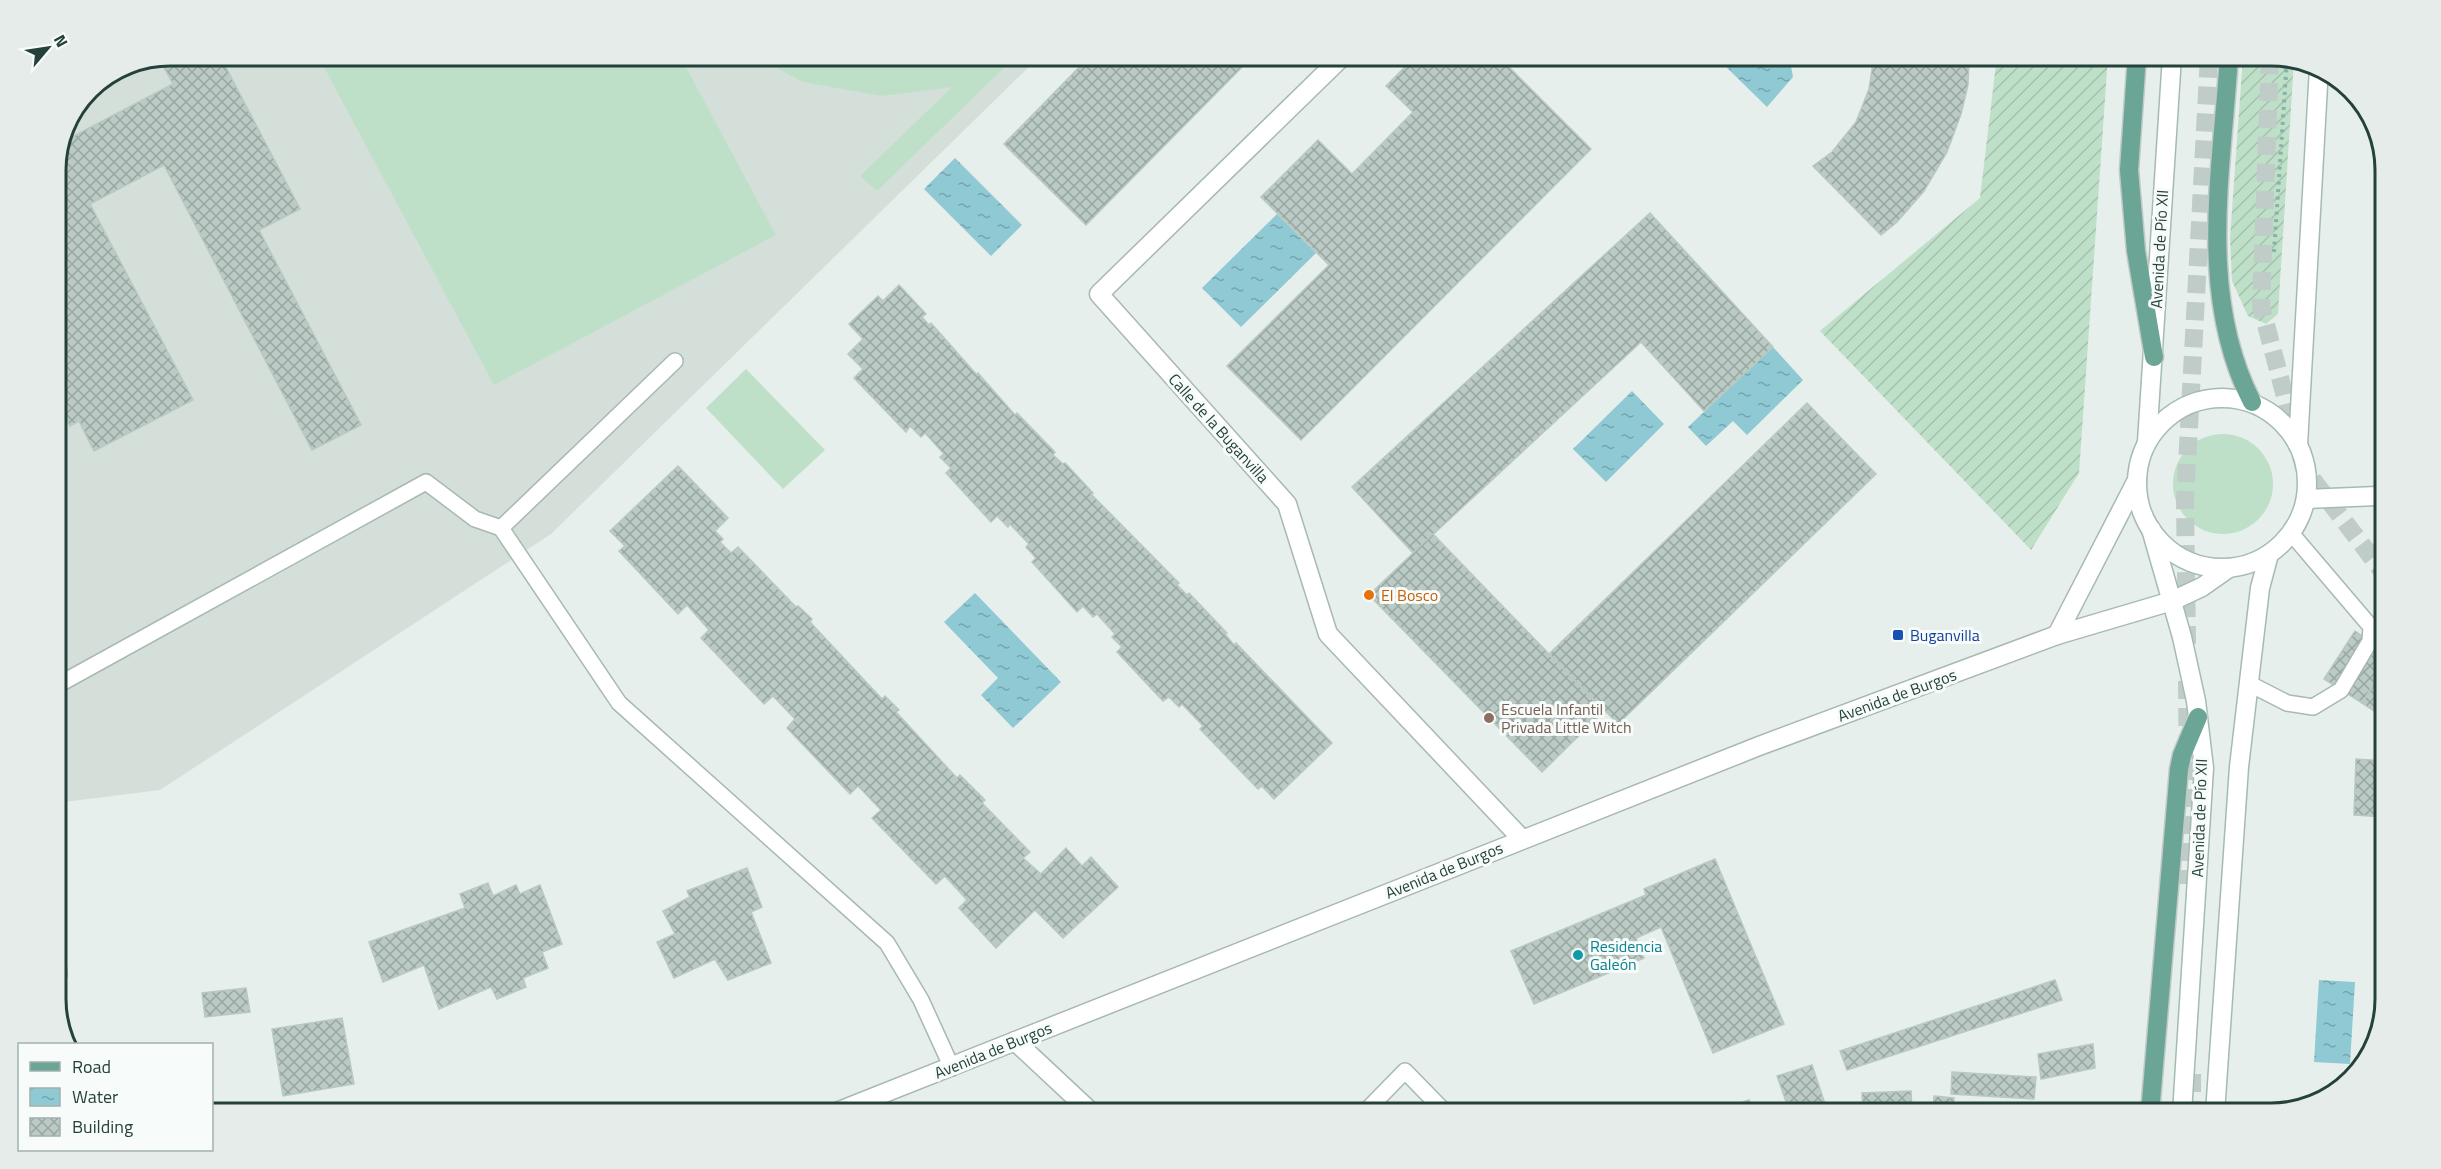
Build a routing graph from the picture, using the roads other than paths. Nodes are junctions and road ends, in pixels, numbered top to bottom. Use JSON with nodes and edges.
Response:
{"nodes":[{"id":1,"x":1333,"y":66,"type":"edge"},
{"id":2,"x":2136,"y":66,"type":"edge"},
{"id":3,"x":2171,"y":66,"type":"edge"},
{"id":4,"x":2228,"y":66,"type":"edge"},
{"id":5,"x":2318,"y":78,"type":"edge"},
{"id":6,"x":2154,"y":357,"type":"junction"},
{"id":7,"x":675,"y":361,"type":"dead end"},
{"id":8,"x":2252,"y":402,"type":"junction"},
{"id":9,"x":2147,"y":442,"type":"junction"},
{"id":10,"x":2298,"y":445,"type":"junction"},
{"id":11,"x":2137,"y":480,"type":"junction"},
{"id":12,"x":2375,"y":497,"type":"edge"},
{"id":13,"x":2306,"y":499,"type":"junction"},
{"id":14,"x":501,"y":528,"type":"junction"},
{"id":15,"x":2151,"y":529,"type":"junction"},
{"id":16,"x":2291,"y":533,"type":"junction"},
{"id":17,"x":2268,"y":558,"type":"junction"},
{"id":18,"x":2229,"y":568,"type":"junction"},
{"id":19,"x":2172,"y":601,"type":"junction"},
{"id":20,"x":2056,"y":635,"type":"junction"},
{"id":21,"x":66,"y":680,"type":"edge"},
{"id":22,"x":2250,"y":684,"type":"junction"},
{"id":23,"x":2197,"y":709,"type":"junction"},
{"id":24,"x":1522,"y":839,"type":"junction"},
{"id":25,"x":1015,"y":1041,"type":"junction"},
{"id":26,"x":952,"y":1068,"type":"junction"},
{"id":27,"x":860,"y":1103,"type":"edge"},
{"id":28,"x":1081,"y":1103,"type":"edge"},
{"id":29,"x":1374,"y":1103,"type":"edge"},
{"id":30,"x":1436,"y":1103,"type":"edge"},
{"id":31,"x":2151,"y":1103,"type":"edge"},
{"id":32,"x":2183,"y":1103,"type":"edge"},
{"id":33,"x":2216,"y":1103,"type":"edge"}],
"edges":[{"from":1,"to":24,"type":"street","name":"Calle de la Buganvilla"},
{"from":2,"to":6,"type":"main road"},
{"from":3,"to":6,"type":"street","name":"Avenida de Pío XII"},
{"from":4,"to":8,"type":"main road"},
{"from":5,"to":10,"type":"street"},
{"from":6,"to":9,"type":"street","name":"Avenida de Pío XII"},
{"from":7,"to":14,"type":"lane"},
{"from":8,"to":9,"type":"street","name":"Avenida de Burgos"},
{"from":8,"to":10,"type":"street","name":"Avenida de Burgos"},
{"from":9,"to":11,"type":"street","name":"Avenida de Burgos"},
{"from":10,"to":13,"type":"street","name":"Avenida de Burgos"},
{"from":11,"to":15,"type":"street","name":"Avenida de Burgos"},
{"from":11,"to":20,"type":"street","name":"Avenida de Burgos"},
{"from":12,"to":13,"type":"street"},
{"from":13,"to":16,"type":"street","name":"Avenida de Burgos"},
{"from":14,"to":21,"type":"lane"},
{"from":14,"to":26,"type":"lane"},
{"from":15,"to":18,"type":"street","name":"Avenida de Burgos"},
{"from":15,"to":19,"type":"street","name":"Avenida de Pío XII"},
{"from":16,"to":17,"type":"street","name":"Avenida de Burgos"},
{"from":16,"to":22,"type":"lane"},
{"from":17,"to":18,"type":"street","name":"Avenida de Burgos"},
{"from":17,"to":22,"type":"street"},
{"from":18,"to":19,"type":"street","name":"Avenida de Burgos"},
{"from":19,"to":20,"type":"street","name":"Avenida de Burgos"},
{"from":19,"to":23,"type":"street","name":"Avenida de Pío XII"},
{"from":20,"to":24,"type":"street","name":"Avenida de Burgos"},
{"from":22,"to":33,"type":"street"},
{"from":23,"to":31,"type":"main road"},
{"from":23,"to":32,"type":"street","name":"Avenida de Pío XII"},
{"from":24,"to":25,"type":"street","name":"Avenida de Burgos"},
{"from":25,"to":26,"type":"street","name":"Avenida de Burgos"},
{"from":25,"to":28,"type":"street"},
{"from":26,"to":27,"type":"street","name":"Avenida de Burgos"},
{"from":29,"to":30,"type":"lane"}]}
